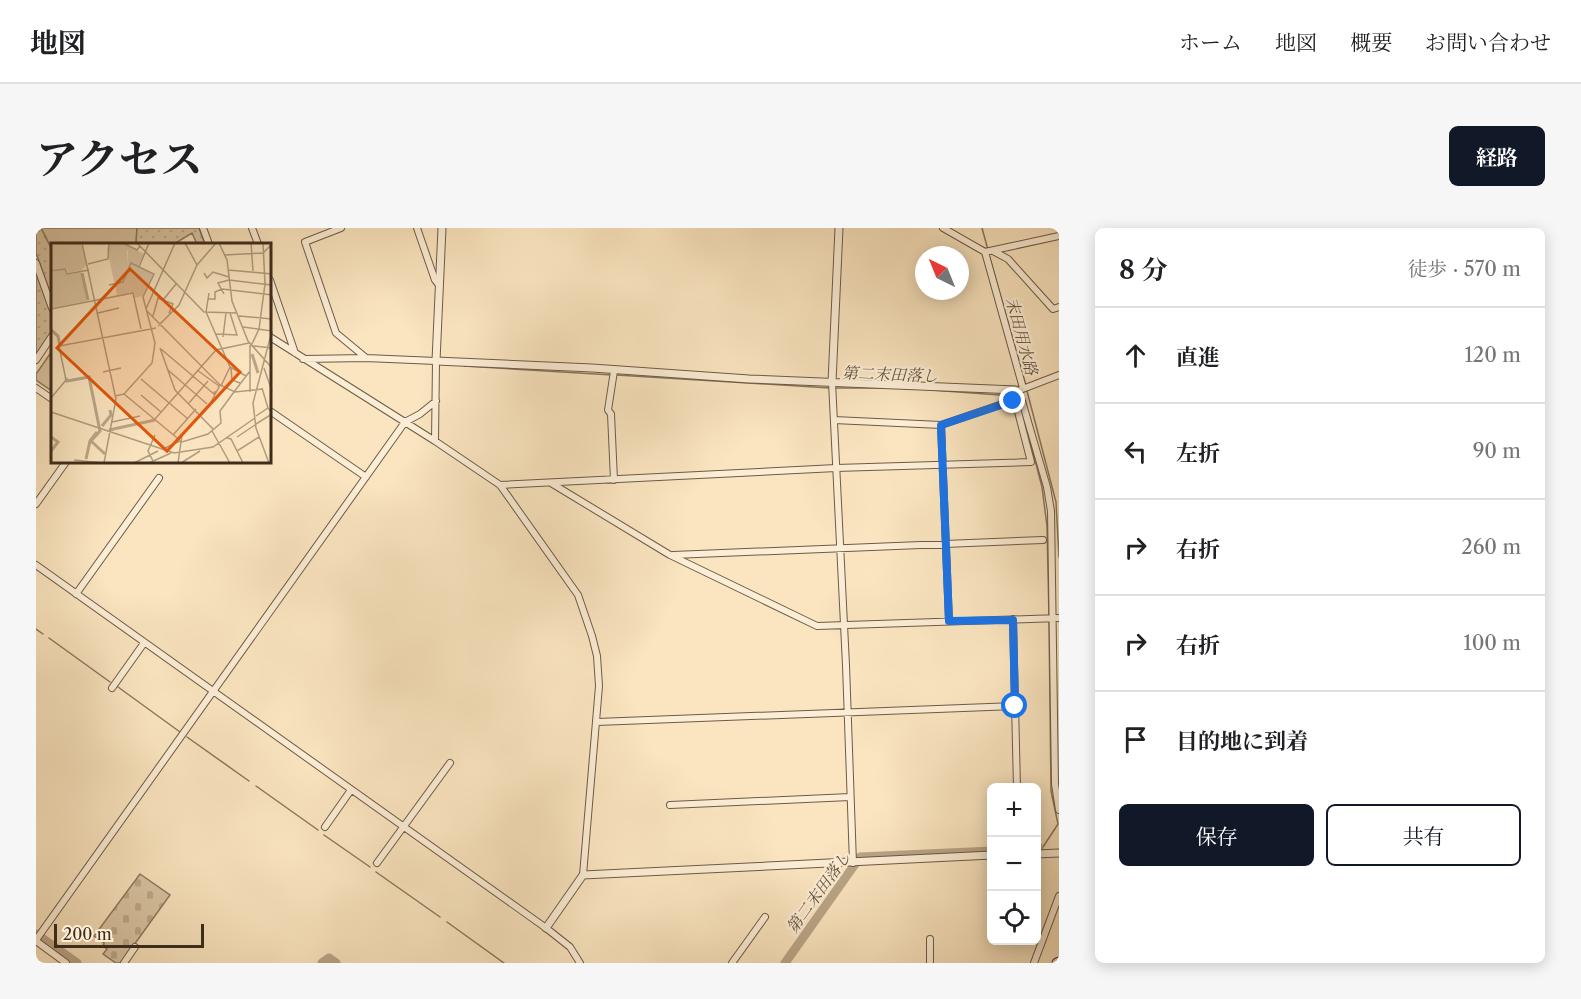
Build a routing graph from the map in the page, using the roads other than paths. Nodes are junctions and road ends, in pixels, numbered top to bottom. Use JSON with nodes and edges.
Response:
{"nodes":[{"id":1,"x":203,"y":228,"type":"edge"},
{"id":2,"x":252,"y":228,"type":"edge"},
{"id":3,"x":338,"y":228,"type":"edge"},
{"id":4,"x":417,"y":228,"type":"edge"},
{"id":5,"x":442,"y":228,"type":"edge"},
{"id":6,"x":839,"y":228,"type":"edge"},
{"id":7,"x":943,"y":228,"type":"edge"},
{"id":8,"x":1059,"y":236,"type":"edge"},
{"id":9,"x":209,"y":243,"type":"edge"},
{"id":10,"x":258,"y":243,"type":"edge"},
{"id":11,"x":989,"y":251,"type":"junction"},
{"id":12,"x":36,"y":263,"type":"edge"},
{"id":13,"x":439,"y":285,"type":"junction"},
{"id":14,"x":272,"y":286,"type":"edge"},
{"id":15,"x":51,"y":305,"type":"edge"},
{"id":16,"x":1059,"y":307,"type":"edge"},
{"id":17,"x":51,"y":338,"type":"edge"},
{"id":18,"x":272,"y":338,"type":"edge"},
{"id":19,"x":296,"y":354,"type":"junction"},
{"id":20,"x":366,"y":358,"type":"junction"},
{"id":21,"x":303,"y":359,"type":"junction"},
{"id":22,"x":36,"y":360,"type":"edge"},
{"id":23,"x":436,"y":361,"type":"junction"},
{"id":24,"x":614,"y":371,"type":"junction"},
{"id":25,"x":1059,"y":375,"type":"edge"},
{"id":26,"x":832,"y":382,"type":"junction"},
{"id":27,"x":36,"y":388,"type":"edge"},
{"id":28,"x":1017,"y":394,"type":"junction"},
{"id":29,"x":51,"y":398,"type":"edge"},
{"id":30,"x":436,"y":401,"type":"junction"},
{"id":31,"x":272,"y":412,"type":"edge"},
{"id":32,"x":834,"y":420,"type":"junction"},
{"id":33,"x":405,"y":422,"type":"junction"},
{"id":34,"x":941,"y":425,"type":"junction"},
{"id":35,"x":435,"y":441,"type":"junction"},
{"id":36,"x":65,"y":464,"type":"edge"},
{"id":37,"x":943,"y":466,"type":"junction"},
{"id":38,"x":836,"y":468,"type":"junction"},
{"id":39,"x":366,"y":477,"type":"junction"},
{"id":40,"x":159,"y":478,"type":"dead end"},
{"id":41,"x":614,"y":480,"type":"junction"},
{"id":42,"x":551,"y":483,"type":"junction"},
{"id":43,"x":500,"y":485,"type":"junction"},
{"id":44,"x":36,"y":504,"type":"edge"},
{"id":45,"x":1043,"y":540,"type":"dead end"},
{"id":46,"x":946,"y":544,"type":"junction"},
{"id":47,"x":840,"y":549,"type":"junction"},
{"id":48,"x":670,"y":555,"type":"junction"},
{"id":49,"x":36,"y":565,"type":"edge"},
{"id":50,"x":76,"y":594,"type":"junction"},
{"id":51,"x":1056,"y":618,"type":"edge"},
{"id":52,"x":1013,"y":620,"type":"junction"},
{"id":53,"x":949,"y":621,"type":"junction"},
{"id":54,"x":843,"y":626,"type":"junction"},
{"id":55,"x":144,"y":643,"type":"junction"},
{"id":56,"x":112,"y":688,"type":"dead end"},
{"id":57,"x":214,"y":692,"type":"junction"},
{"id":58,"x":1015,"y":706,"type":"junction"},
{"id":59,"x":847,"y":711,"type":"junction"},
{"id":60,"x":597,"y":722,"type":"junction"},
{"id":61,"x":450,"y":763,"type":"dead end"},
{"id":62,"x":1017,"y":783,"type":"edge"},
{"id":63,"x":351,"y":790,"type":"junction"},
{"id":64,"x":850,"y":797,"type":"junction"},
{"id":65,"x":670,"y":805,"type":"dead end"},
{"id":66,"x":1059,"y":810,"type":"edge"},
{"id":67,"x":325,"y":827,"type":"dead end"},
{"id":68,"x":404,"y":827,"type":"junction"},
{"id":69,"x":1059,"y":853,"type":"edge"},
{"id":70,"x":1041,"y":854,"type":"edge"},
{"id":71,"x":987,"y":855,"type":"edge"},
{"id":72,"x":853,"y":862,"type":"junction"},
{"id":73,"x":378,"y":864,"type":"dead end"},
{"id":74,"x":583,"y":875,"type":"junction"},
{"id":75,"x":1059,"y":896,"type":"edge"},
{"id":76,"x":765,"y":917,"type":"dead end"},
{"id":77,"x":546,"y":928,"type":"junction"},
{"id":78,"x":930,"y":939,"type":"dead end"},
{"id":79,"x":36,"y":941,"type":"edge"},
{"id":80,"x":135,"y":947,"type":"dead end"},
{"id":81,"x":66,"y":963,"type":"edge"},
{"id":82,"x":124,"y":963,"type":"edge"},
{"id":83,"x":580,"y":963,"type":"edge"},
{"id":84,"x":732,"y":963,"type":"edge"},
{"id":85,"x":930,"y":963,"type":"edge"},
{"id":86,"x":1034,"y":963,"type":"edge"}],
"edges":[{"from":1,"to":9,"type":"street"},
{"from":2,"to":10,"type":"street"},
{"from":3,"to":20,"type":"street"},
{"from":4,"to":13,"type":"street"},
{"from":5,"to":13,"type":"street"},
{"from":6,"to":26,"type":"street"},
{"from":7,"to":11,"type":"street"},
{"from":8,"to":11,"type":"street"},
{"from":11,"to":16,"type":"street"},
{"from":11,"to":28,"type":"street"},
{"from":12,"to":15,"type":"street"},
{"from":13,"to":23,"type":"street"},
{"from":14,"to":19,"type":"street"},
{"from":17,"to":22,"type":"street"},
{"from":18,"to":19,"type":"street"},
{"from":19,"to":21,"type":"street"},
{"from":20,"to":21,"type":"street"},
{"from":20,"to":23,"type":"street"},
{"from":21,"to":33,"type":"street"},
{"from":23,"to":24,"type":"street"},
{"from":23,"to":30,"type":"street"},
{"from":24,"to":26,"type":"street"},
{"from":24,"to":41,"type":"street"},
{"from":25,"to":28,"type":"street"},
{"from":26,"to":28,"type":"street"},
{"from":26,"to":32,"type":"street"},
{"from":27,"to":29,"type":"street"},
{"from":28,"to":34,"type":"street"},
{"from":28,"to":37,"type":"street"},
{"from":28,"to":51,"type":"street"},
{"from":30,"to":33,"type":"street"},
{"from":30,"to":35,"type":"street"},
{"from":31,"to":39,"type":"street"},
{"from":32,"to":34,"type":"street"},
{"from":32,"to":38,"type":"street"},
{"from":33,"to":35,"type":"street"},
{"from":33,"to":39,"type":"street"},
{"from":34,"to":37,"type":"street"},
{"from":35,"to":43,"type":"street"},
{"from":36,"to":44,"type":"street"},
{"from":37,"to":38,"type":"street"},
{"from":37,"to":46,"type":"street"},
{"from":38,"to":41,"type":"street"},
{"from":38,"to":47,"type":"street"},
{"from":39,"to":57,"type":"street"},
{"from":40,"to":50,"type":"street"},
{"from":41,"to":42,"type":"street"},
{"from":42,"to":43,"type":"street"},
{"from":42,"to":48,"type":"street"},
{"from":43,"to":60,"type":"street"},
{"from":45,"to":46,"type":"street"},
{"from":46,"to":47,"type":"street"},
{"from":46,"to":53,"type":"street"},
{"from":47,"to":48,"type":"street"},
{"from":47,"to":54,"type":"street"},
{"from":48,"to":54,"type":"street"},
{"from":49,"to":50,"type":"street"},
{"from":50,"to":55,"type":"street"},
{"from":51,"to":52,"type":"street"},
{"from":51,"to":66,"type":"street"},
{"from":52,"to":53,"type":"street"},
{"from":52,"to":58,"type":"street"},
{"from":53,"to":54,"type":"street"},
{"from":54,"to":59,"type":"street"},
{"from":55,"to":56,"type":"street"},
{"from":55,"to":57,"type":"street"},
{"from":57,"to":63,"type":"street"},
{"from":57,"to":79,"type":"street"},
{"from":58,"to":59,"type":"street"},
{"from":58,"to":62,"type":"street"},
{"from":59,"to":60,"type":"street"},
{"from":59,"to":64,"type":"street"},
{"from":60,"to":74,"type":"street"},
{"from":61,"to":68,"type":"street"},
{"from":63,"to":67,"type":"street"},
{"from":63,"to":68,"type":"street"},
{"from":64,"to":65,"type":"street"},
{"from":64,"to":72,"type":"street"},
{"from":68,"to":73,"type":"street"},
{"from":68,"to":77,"type":"street"},
{"from":69,"to":70,"type":"street"},
{"from":71,"to":72,"type":"street"},
{"from":72,"to":74,"type":"street"},
{"from":74,"to":77,"type":"street"},
{"from":75,"to":86,"type":"street"},
{"from":76,"to":84,"type":"street"},
{"from":77,"to":83,"type":"street"},
{"from":78,"to":85,"type":"street"},
{"from":79,"to":81,"type":"street"},
{"from":80,"to":82,"type":"street"}]}
